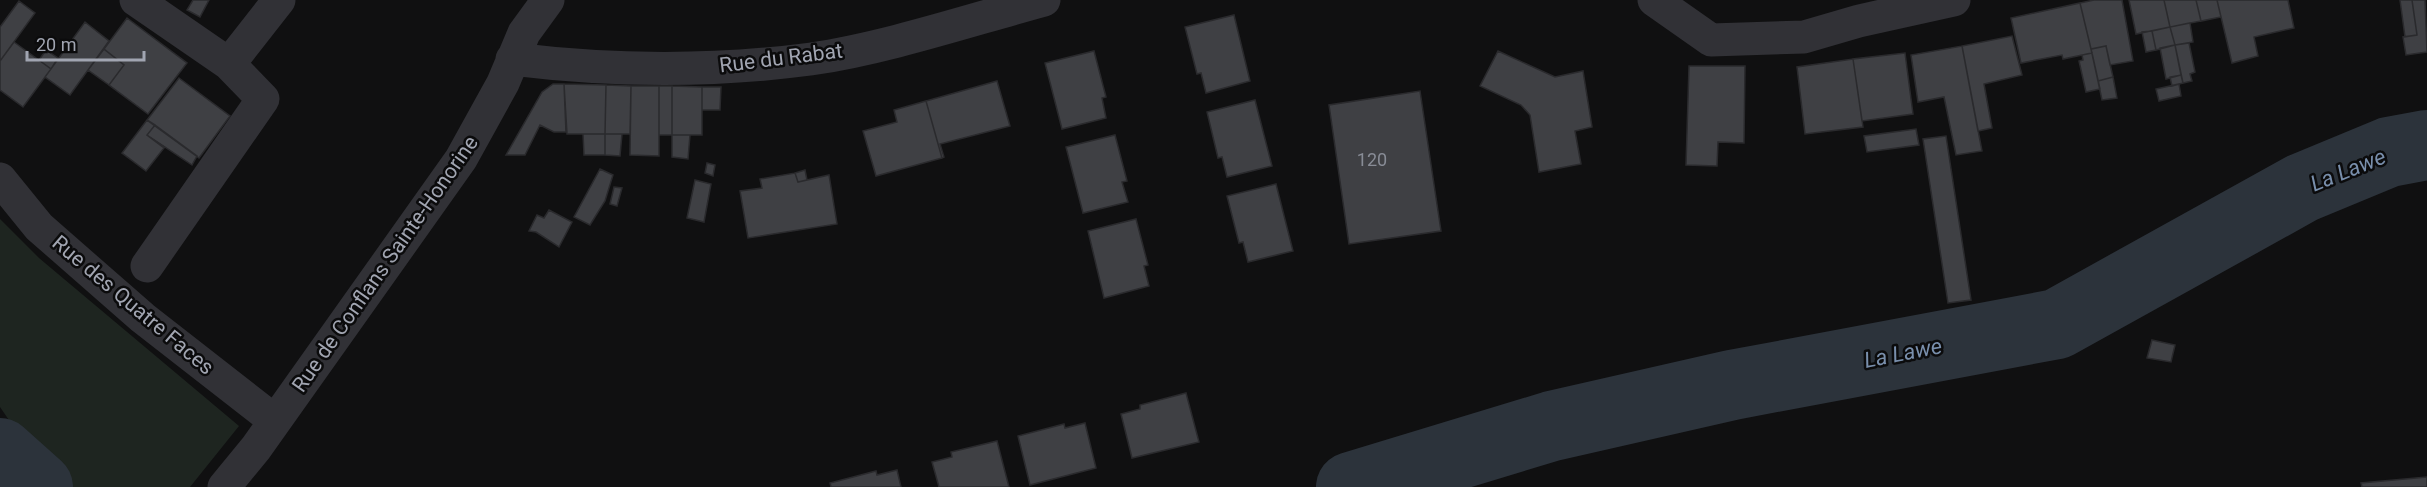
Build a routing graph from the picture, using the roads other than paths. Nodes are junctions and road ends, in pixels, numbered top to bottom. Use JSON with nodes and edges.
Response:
{"nodes":[{"id":1,"x":136,"y":0,"type":"edge"},
{"id":2,"x":279,"y":0,"type":"edge"},
{"id":3,"x":548,"y":0,"type":"edge"},
{"id":4,"x":1044,"y":0,"type":"edge"},
{"id":5,"x":1654,"y":0,"type":"edge"},
{"id":6,"x":1954,"y":0,"type":"edge"},
{"id":7,"x":512,"y":59,"type":"junction"},
{"id":8,"x":229,"y":64,"type":"junction"},
{"id":9,"x":0,"y":179,"type":"edge"},
{"id":10,"x":147,"y":266,"type":"dead end"},
{"id":11,"x":275,"y":421,"type":"junction"},
{"id":12,"x":224,"y":487,"type":"edge"}],
"edges":[{"from":1,"to":8,"type":"street"},
{"from":2,"to":8,"type":"street"},
{"from":3,"to":7,"type":"street","name":"Rue de Conflans Sainte-Honorine"},
{"from":4,"to":7,"type":"street","name":"Rue du Rabat"},
{"from":5,"to":6,"type":"street"},
{"from":7,"to":11,"type":"street","name":"Rue de Conflans Sainte-Honorine"},
{"from":8,"to":10,"type":"street"},
{"from":9,"to":11,"type":"street","name":"Rue des Quatre Faces"},
{"from":11,"to":12,"type":"street","name":"Rue de Conflans Sainte-Honorine"}]}
